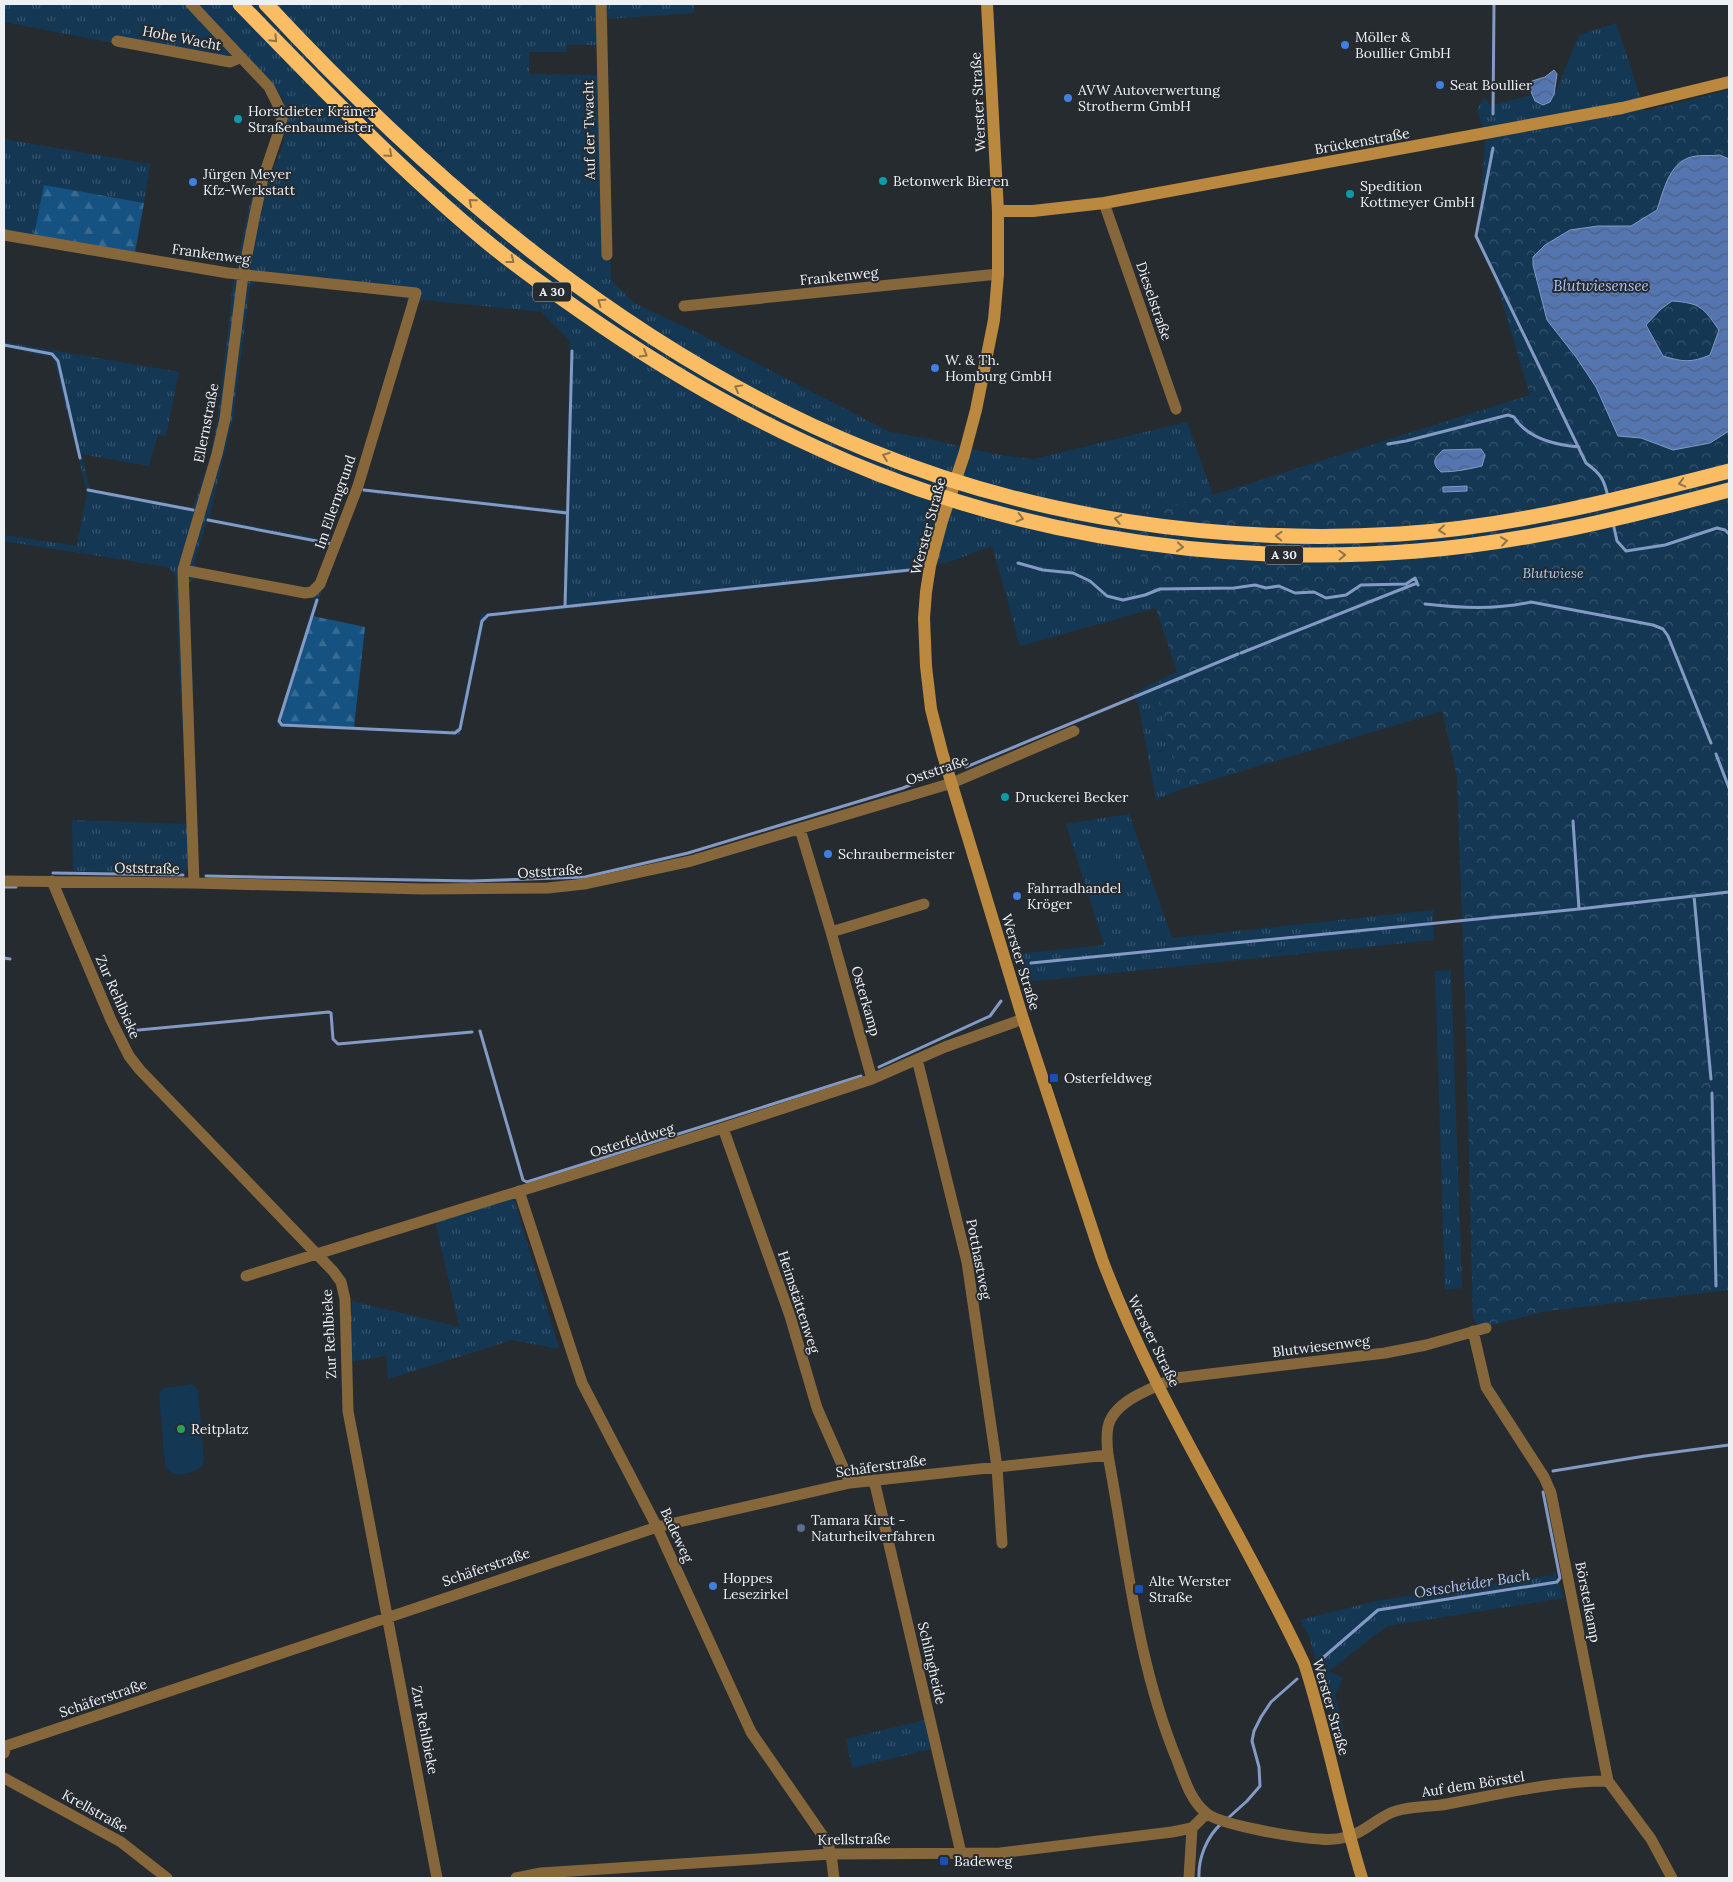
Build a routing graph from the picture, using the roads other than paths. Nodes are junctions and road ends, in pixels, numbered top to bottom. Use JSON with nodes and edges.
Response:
{"nodes":[{"id":1,"x":191,"y":4,"type":"edge"},
{"id":2,"x":240,"y":4,"type":"edge"},
{"id":3,"x":266,"y":4,"type":"edge"},
{"id":4,"x":601,"y":4,"type":"edge"},
{"id":5,"x":987,"y":4,"type":"edge"},
{"id":6,"x":117,"y":41,"type":"dead end"},
{"id":7,"x":240,"y":58,"type":"junction"},
{"id":8,"x":1729,"y":82,"type":"edge"},
{"id":9,"x":1104,"y":203,"type":"junction"},
{"id":10,"x":998,"y":211,"type":"junction"},
{"id":11,"x":4,"y":235,"type":"edge"},
{"id":12,"x":607,"y":255,"type":"dead end"},
{"id":13,"x":998,"y":274,"type":"junction"},
{"id":14,"x":243,"y":275,"type":"junction"},
{"id":15,"x":416,"y":293,"type":"joint"},
{"id":16,"x":684,"y":306,"type":"dead end"},
{"id":17,"x":1176,"y":409,"type":"dead end"},
{"id":18,"x":1729,"y":471,"type":"edge"},
{"id":19,"x":1729,"y":490,"type":"edge"},
{"id":20,"x":184,"y":570,"type":"junction"},
{"id":21,"x":1074,"y":731,"type":"dead end"},
{"id":22,"x":952,"y":783,"type":"junction"},
{"id":23,"x":800,"y":829,"type":"junction"},
{"id":24,"x":4,"y":881,"type":"edge"},
{"id":25,"x":52,"y":881,"type":"junction"},
{"id":26,"x":194,"y":883,"type":"junction"},
{"id":27,"x":924,"y":904,"type":"dead end"},
{"id":28,"x":831,"y":932,"type":"junction"},
{"id":29,"x":1022,"y":1019,"type":"junction"},
{"id":30,"x":917,"y":1059,"type":"junction"},
{"id":31,"x":872,"y":1079,"type":"junction"},
{"id":32,"x":723,"y":1128,"type":"junction"},
{"id":33,"x":519,"y":1191,"type":"junction"},
{"id":34,"x":316,"y":1253,"type":"junction"},
{"id":35,"x":246,"y":1276,"type":"dead end"},
{"id":36,"x":1486,"y":1328,"type":"dead end"},
{"id":37,"x":1473,"y":1331,"type":"junction"},
{"id":38,"x":1158,"y":1386,"type":"junction"},
{"id":39,"x":1108,"y":1454,"type":"junction"},
{"id":40,"x":996,"y":1467,"type":"junction"},
{"id":41,"x":874,"y":1480,"type":"junction"},
{"id":42,"x":850,"y":1483,"type":"junction"},
{"id":43,"x":657,"y":1527,"type":"junction"},
{"id":44,"x":1002,"y":1542,"type":"dead end"},
{"id":45,"x":388,"y":1616,"type":"junction"},
{"id":46,"x":4,"y":1753,"type":"edge"},
{"id":47,"x":4,"y":1778,"type":"edge"},
{"id":48,"x":1608,"y":1781,"type":"junction"},
{"id":49,"x":1210,"y":1816,"type":"junction"},
{"id":50,"x":1192,"y":1828,"type":"junction"},
{"id":51,"x":1349,"y":1836,"type":"junction"},
{"id":52,"x":961,"y":1853,"type":"junction"},
{"id":53,"x":832,"y":1854,"type":"junction"},
{"id":54,"x":167,"y":1878,"type":"edge"},
{"id":55,"x":437,"y":1878,"type":"edge"},
{"id":56,"x":516,"y":1878,"type":"edge"},
{"id":57,"x":834,"y":1878,"type":"edge"},
{"id":58,"x":1189,"y":1878,"type":"edge"},
{"id":59,"x":1362,"y":1878,"type":"edge"},
{"id":60,"x":1672,"y":1878,"type":"edge"}],
"edges":[{"from":1,"to":7,"type":"street","name":"Ellernstraße"},
{"from":2,"to":19,"type":"highway","number":"A 30","one_way":true},
{"from":18,"to":3,"type":"highway","number":"A 30","one_way":true},
{"from":4,"to":12,"type":"street","name":"Auf der Twacht"},
{"from":5,"to":10,"type":"main road","name":"Werster Straße"},
{"from":6,"to":7,"type":"street","name":"Hohe Wacht"},
{"from":7,"to":14,"type":"street","name":"Ellernstraße"},
{"from":8,"to":9,"type":"main road","name":"Brückenstraße"},
{"from":9,"to":10,"type":"main road","name":"Brückenstraße"},
{"from":9,"to":17,"type":"street","name":"Dieselstraße"},
{"from":10,"to":13,"type":"main road","name":"Werster Straße"},
{"from":11,"to":14,"type":"street","name":"Frankenweg"},
{"from":13,"to":16,"type":"street","name":"Frankenweg"},
{"from":13,"to":22,"type":"main road","name":"Werster Straße"},
{"from":14,"to":15,"type":"street","name":"Frankenweg"},
{"from":14,"to":20,"type":"street","name":"Ellernstraße"},
{"from":15,"to":20,"type":"street","name":"Im Ellerngrund"},
{"from":20,"to":26,"type":"street","name":"Ellernstraße"},
{"from":21,"to":22,"type":"street","name":"Oststraße"},
{"from":22,"to":23,"type":"street","name":"Oststraße"},
{"from":22,"to":29,"type":"main road","name":"Werster Straße"},
{"from":23,"to":26,"type":"street","name":"Oststraße"},
{"from":23,"to":28,"type":"street","name":"Osterkamp"},
{"from":24,"to":25,"type":"street","name":"Oststraße"},
{"from":25,"to":26,"type":"street","name":"Oststraße"},
{"from":25,"to":34,"type":"street","name":"Zur Rehlbieke"},
{"from":27,"to":28,"type":"street"},
{"from":28,"to":31,"type":"street","name":"Osterkamp"},
{"from":29,"to":30,"type":"street","name":"Osterfeldweg"},
{"from":29,"to":38,"type":"main road","name":"Werster Straße"},
{"from":30,"to":31,"type":"street","name":"Osterfeldweg"},
{"from":30,"to":40,"type":"street","name":"Potthastweg"},
{"from":31,"to":32,"type":"street","name":"Osterfeldweg"},
{"from":32,"to":33,"type":"street","name":"Osterfeldweg"},
{"from":32,"to":42,"type":"street","name":"Heimstättenweg"},
{"from":33,"to":34,"type":"street","name":"Osterfeldweg"},
{"from":33,"to":43,"type":"street","name":"Badeweg"},
{"from":34,"to":35,"type":"street","name":"Osterfeldweg"},
{"from":34,"to":45,"type":"street","name":"Zur Rehlbieke"},
{"from":36,"to":37,"type":"street","name":"Blutwiesenweg"},
{"from":37,"to":38,"type":"street","name":"Blutwiesenweg"},
{"from":37,"to":48,"type":"street","name":"Börstelkamp"},
{"from":38,"to":39,"type":"street"},
{"from":38,"to":51,"type":"main road","name":"Werster Straße"},
{"from":39,"to":40,"type":"street","name":"Schäferstraße"},
{"from":39,"to":49,"type":"street"},
{"from":40,"to":41,"type":"street","name":"Schäferstraße"},
{"from":40,"to":44,"type":"street"},
{"from":41,"to":42,"type":"street","name":"Schäferstraße"},
{"from":41,"to":52,"type":"street","name":"Schlingheide"},
{"from":42,"to":43,"type":"street","name":"Schäferstraße"},
{"from":43,"to":45,"type":"street","name":"Schäferstraße"},
{"from":43,"to":53,"type":"street","name":"Badeweg"},
{"from":45,"to":46,"type":"street","name":"Schäferstraße"},
{"from":45,"to":55,"type":"street","name":"Zur Rehlbieke"},
{"from":47,"to":54,"type":"street","name":"Krellstraße"},
{"from":48,"to":51,"type":"street","name":"Auf dem Börstel"},
{"from":48,"to":60,"type":"street","name":"Börstelkamp"},
{"from":49,"to":50,"type":"street"},
{"from":49,"to":51,"type":"street"},
{"from":50,"to":52,"type":"street","name":"Krellstraße"},
{"from":50,"to":58,"type":"street"},
{"from":51,"to":59,"type":"main road","name":"Werster Straße"},
{"from":52,"to":53,"type":"street","name":"Krellstraße"},
{"from":53,"to":56,"type":"street","name":"Krellstraße"},
{"from":53,"to":57,"type":"street","name":"Badeweg"}]}
